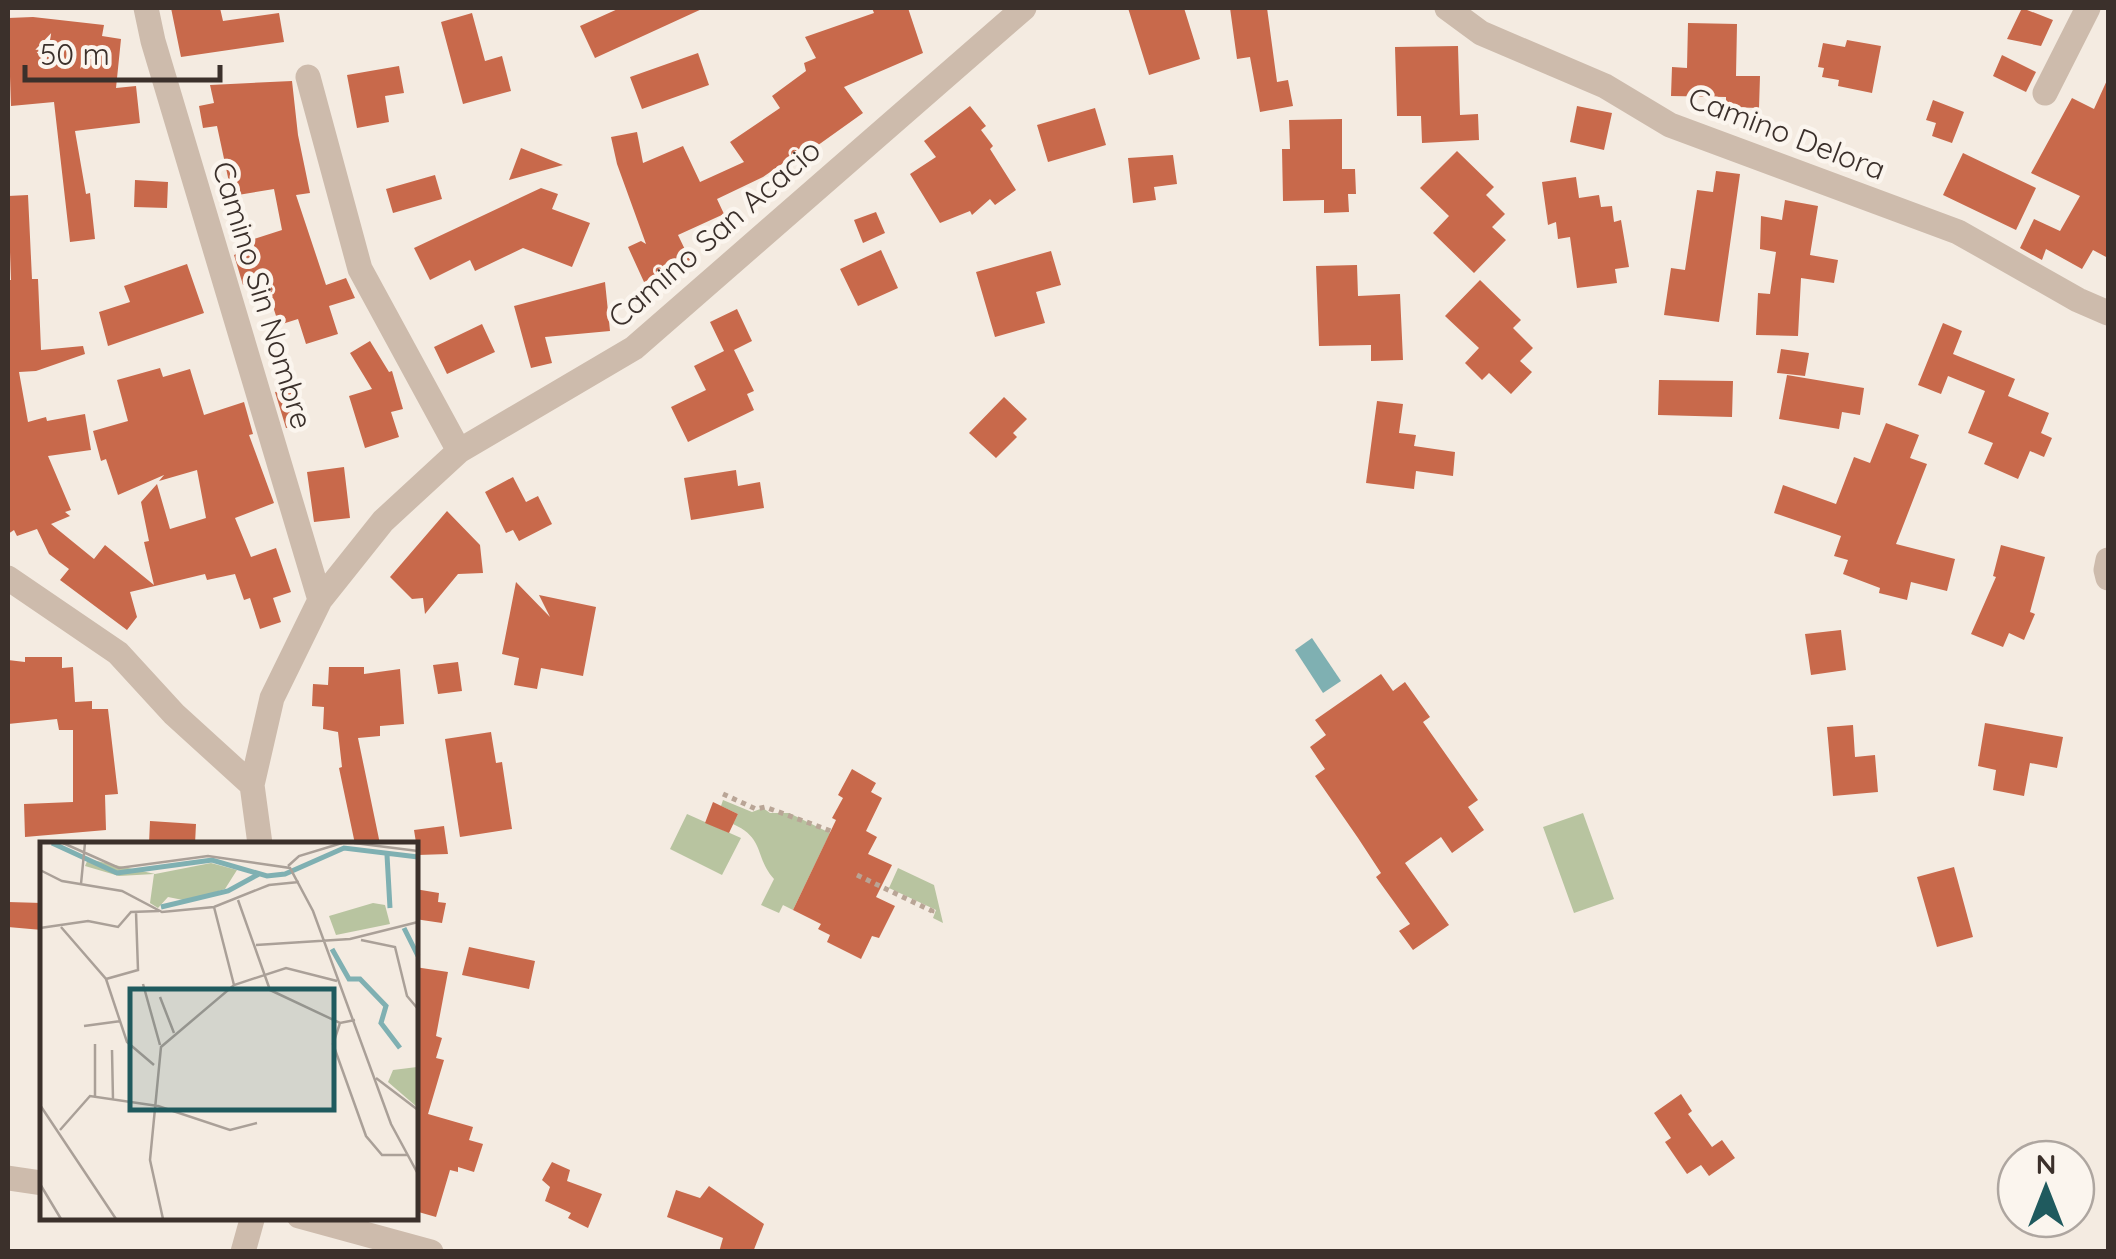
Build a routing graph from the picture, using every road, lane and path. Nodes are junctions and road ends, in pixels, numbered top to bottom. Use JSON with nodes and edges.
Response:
{"nodes":[{"id":1,"x":146,"y":8,"type":"edge"},
{"id":2,"x":1024,"y":8,"type":"edge"},
{"id":3,"x":1447,"y":8,"type":"edge"},
{"id":4,"x":2088,"y":8,"type":"edge"},
{"id":5,"x":308,"y":77,"type":"dead end"},
{"id":6,"x":2045,"y":94,"type":"dead end"},
{"id":7,"x":2108,"y":313,"type":"edge"},
{"id":8,"x":459,"y":451,"type":"junction"},
{"id":9,"x":2108,"y":560,"type":"edge"},
{"id":10,"x":8,"y":578,"type":"edge"},
{"id":11,"x":2108,"y":578,"type":"edge"},
{"id":12,"x":320,"y":600,"type":"junction"},
{"id":13,"x":252,"y":785,"type":"junction"},
{"id":14,"x":723,"y":794,"type":"dead end"},
{"id":15,"x":831,"y":831,"type":"dead end"},
{"id":16,"x":260,"y":842,"type":"edge"},
{"id":17,"x":857,"y":875,"type":"dead end"},
{"id":18,"x":930,"y":918,"type":"dead end"},
{"id":19,"x":8,"y":1178,"type":"edge"},
{"id":20,"x":40,"y":1183,"type":"edge"},
{"id":21,"x":252,"y":1219,"type":"edge"},
{"id":22,"x":310,"y":1219,"type":"edge"},
{"id":23,"x":243,"y":1252,"type":"edge"},
{"id":24,"x":432,"y":1252,"type":"edge"}],
"edges":[{"from":1,"to":12,"type":"street","name":"Camino Sin Nombre"},
{"from":2,"to":8,"type":"street","name":"Camino San Acacio"},
{"from":3,"to":7,"type":"street","name":"Camino Delora"},
{"from":4,"to":6,"type":"street"},
{"from":5,"to":8,"type":"street"},
{"from":8,"to":12,"type":"street","name":"Camino San Acacio"},
{"from":9,"to":11,"type":"street"},
{"from":10,"to":13,"type":"street"},
{"from":12,"to":13,"type":"street","name":"Camino San Acacio"},
{"from":13,"to":16,"type":"street","name":"Camino San Acacio"},
{"from":14,"to":15,"type":"path"},
{"from":17,"to":18,"type":"path"},
{"from":19,"to":20,"type":"street"},
{"from":21,"to":23,"type":"street"},
{"from":22,"to":24,"type":"street"}]}
